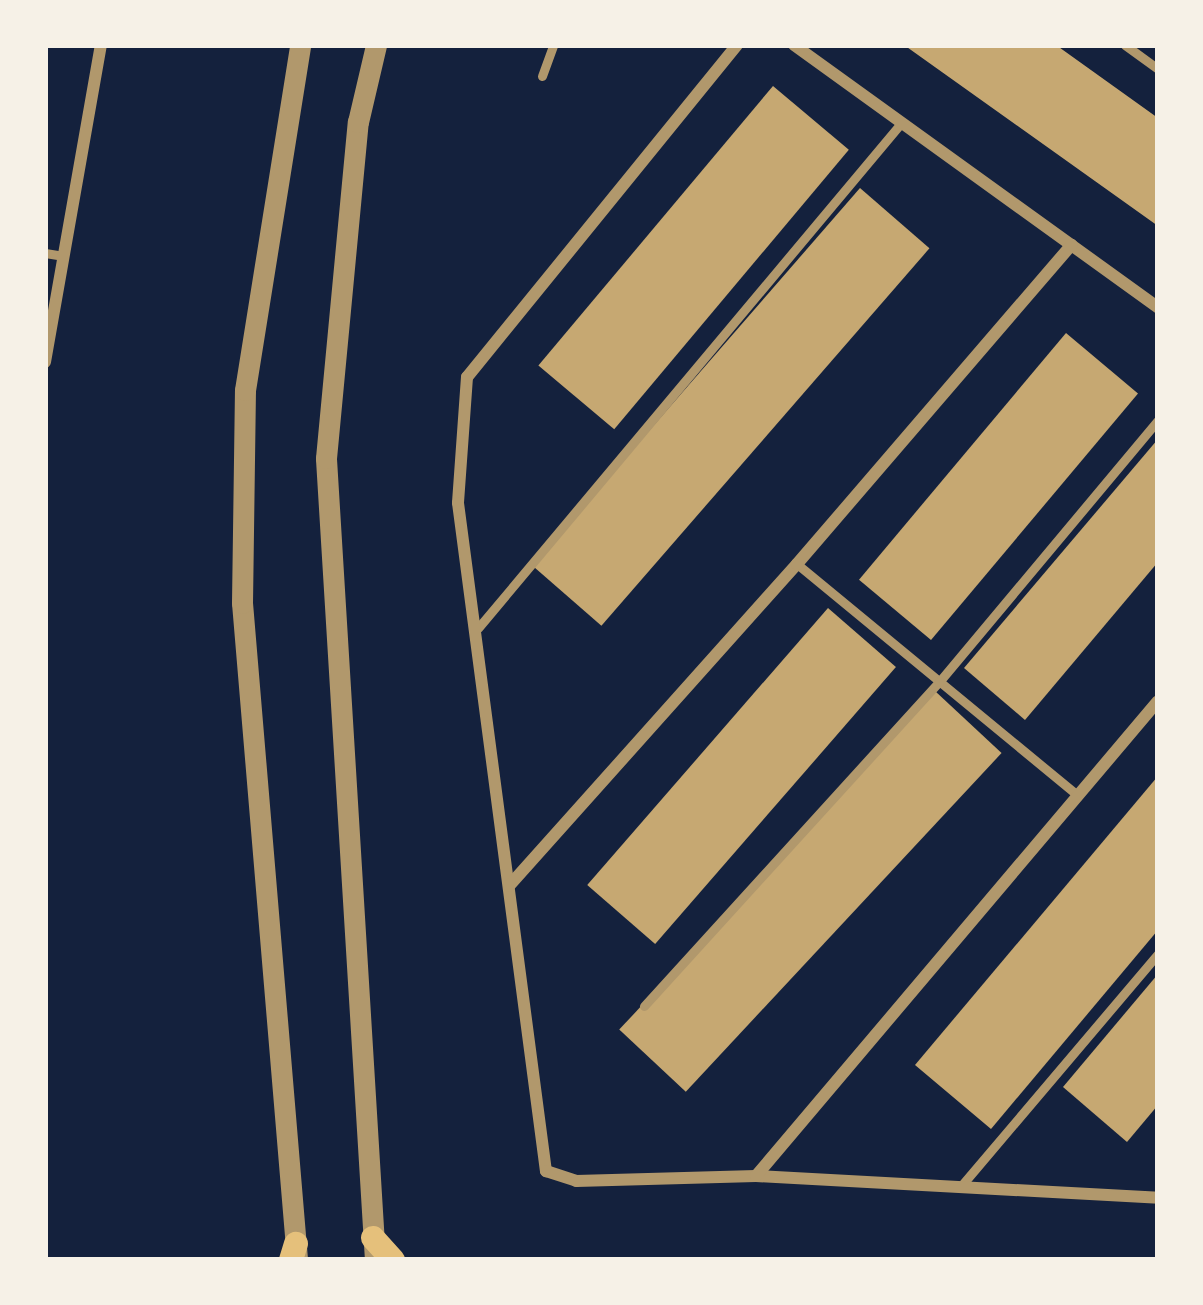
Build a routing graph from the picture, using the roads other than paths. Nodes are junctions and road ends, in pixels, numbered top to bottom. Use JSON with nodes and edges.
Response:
{"nodes":[{"id":1,"x":101,"y":45,"type":"edge"},
{"id":2,"x":301,"y":45,"type":"edge"},
{"id":3,"x":376,"y":45,"type":"edge"},
{"id":4,"x":553,"y":45,"type":"edge"},
{"id":5,"x":737,"y":45,"type":"edge"},
{"id":6,"x":794,"y":45,"type":"edge"},
{"id":7,"x":1125,"y":45,"type":"edge"},
{"id":8,"x":1158,"y":70,"type":"edge"},
{"id":9,"x":542,"y":76,"type":"dead end"},
{"id":10,"x":902,"y":122,"type":"junction"},
{"id":11,"x":1071,"y":245,"type":"junction"},
{"id":12,"x":45,"y":253,"type":"edge"},
{"id":13,"x":64,"y":256,"type":"junction"},
{"id":14,"x":1158,"y":308,"type":"edge"},
{"id":15,"x":45,"y":362,"type":"edge"},
{"id":16,"x":1158,"y":420,"type":"edge"},
{"id":17,"x":797,"y":564,"type":"junction"},
{"id":18,"x":478,"y":628,"type":"junction"},
{"id":19,"x":939,"y":682,"type":"junction"},
{"id":20,"x":1158,"y":701,"type":"edge"},
{"id":21,"x":1078,"y":796,"type":"junction"},
{"id":22,"x":508,"y":886,"type":"junction"},
{"id":23,"x":1158,"y":954,"type":"edge"},
{"id":24,"x":644,"y":1006,"type":"dead end"},
{"id":25,"x":756,"y":1176,"type":"junction"},
{"id":26,"x":961,"y":1186,"type":"junction"},
{"id":27,"x":1158,"y":1198,"type":"edge"},
{"id":28,"x":374,"y":1249,"type":"edge"},
{"id":29,"x":295,"y":1254,"type":"edge"},
{"id":30,"x":393,"y":1260,"type":"edge"}],
"edges":[{"from":1,"to":13,"type":"street"},
{"from":2,"to":29,"type":"street"},
{"from":3,"to":28,"type":"street"},
{"from":4,"to":9,"type":"lane"},
{"from":5,"to":18,"type":"street"},
{"from":6,"to":10,"type":"street"},
{"from":7,"to":8,"type":"lane"},
{"from":10,"to":11,"type":"street"},
{"from":10,"to":18,"type":"lane"},
{"from":11,"to":14,"type":"street"},
{"from":11,"to":17,"type":"street"},
{"from":12,"to":13,"type":"lane"},
{"from":13,"to":15,"type":"street"},
{"from":16,"to":19,"type":"lane"},
{"from":17,"to":19,"type":"lane"},
{"from":17,"to":22,"type":"street"},
{"from":18,"to":22,"type":"street"},
{"from":19,"to":21,"type":"lane"},
{"from":19,"to":24,"type":"lane"},
{"from":20,"to":21,"type":"street"},
{"from":21,"to":25,"type":"street"},
{"from":22,"to":25,"type":"street"},
{"from":23,"to":26,"type":"lane"},
{"from":25,"to":26,"type":"street"},
{"from":26,"to":27,"type":"street"},
{"from":28,"to":30,"type":"main road"}]}
